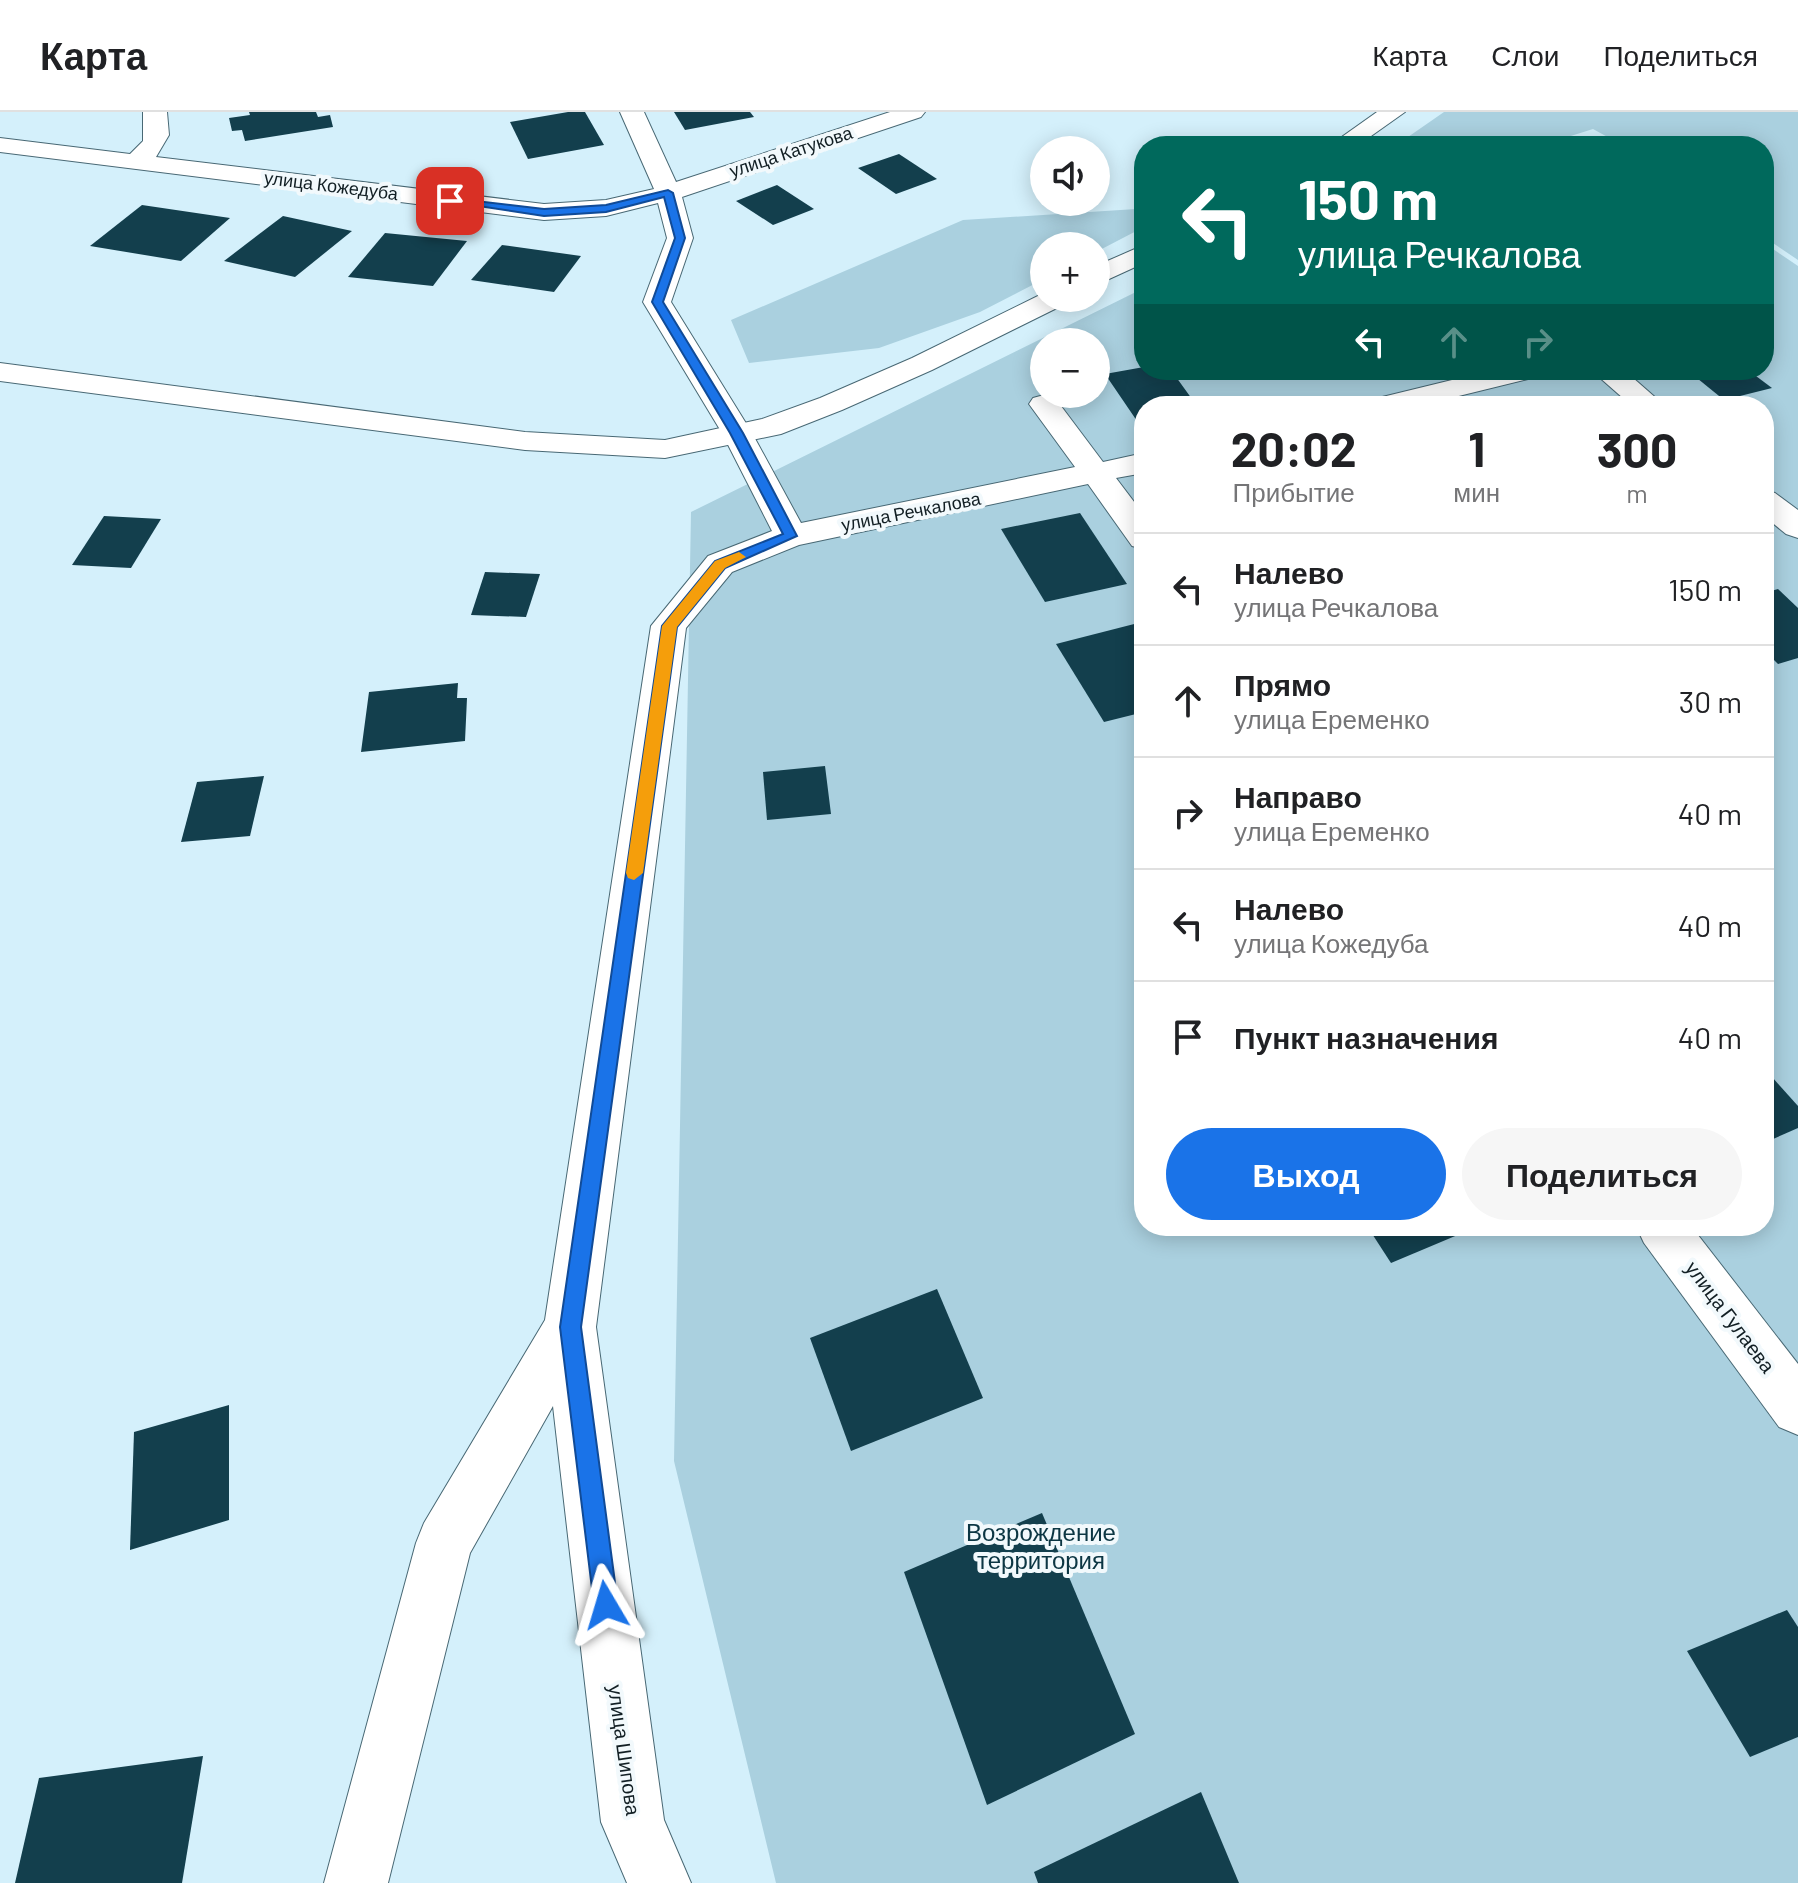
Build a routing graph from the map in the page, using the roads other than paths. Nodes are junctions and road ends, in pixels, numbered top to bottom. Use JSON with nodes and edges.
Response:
{"nodes":[{"id":1,"x":155,"y":112,"type":"edge"},
{"id":2,"x":632,"y":112,"type":"edge"},
{"id":3,"x":913,"y":112,"type":"edge"},
{"id":4,"x":1393,"y":112,"type":"edge"},
{"id":5,"x":1356,"y":136,"type":"edge"},
{"id":6,"x":0,"y":145,"type":"edge"},
{"id":7,"x":135,"y":162,"type":"junction"},
{"id":8,"x":668,"y":193,"type":"junction"},
{"id":9,"x":1134,"y":258,"type":"edge"},
{"id":10,"x":1110,"y":270,"type":"edge"},
{"id":11,"x":1030,"y":310,"type":"edge"},
{"id":12,"x":0,"y":372,"type":"edge"},
{"id":13,"x":1489,"y":380,"type":"edge"},
{"id":14,"x":1618,"y":380,"type":"edge"},
{"id":15,"x":1422,"y":396,"type":"edge"},
{"id":16,"x":1638,"y":396,"type":"edge"},
{"id":17,"x":1047,"y":408,"type":"edge"},
{"id":18,"x":737,"y":433,"type":"junction"},
{"id":19,"x":1134,"y":466,"type":"edge"},
{"id":20,"x":1097,"y":475,"type":"junction"},
{"id":21,"x":1774,"y":508,"type":"edge"},
{"id":22,"x":1134,"y":525,"type":"edge"},
{"id":23,"x":1798,"y":527,"type":"edge"},
{"id":24,"x":791,"y":536,"type":"junction"},
{"id":25,"x":1669,"y":1236,"type":"edge"},
{"id":26,"x":570,"y":1327,"type":"junction"},
{"id":27,"x":1798,"y":1408,"type":"edge"},
{"id":28,"x":356,"y":1883,"type":"edge"},
{"id":29,"x":659,"y":1883,"type":"edge"}],
"edges":[{"from":1,"to":7,"type":"street"},
{"from":2,"to":8,"type":"street"},
{"from":3,"to":8,"type":"street","name":"улица Катукова"},
{"from":4,"to":5,"type":"street"},
{"from":6,"to":7,"type":"street","name":"улица Кожедуба"},
{"from":7,"to":8,"type":"street","name":"улица Кожедуба"},
{"from":8,"to":18,"type":"street"},
{"from":9,"to":10,"type":"street"},
{"from":11,"to":18,"type":"street"},
{"from":12,"to":18,"type":"street"},
{"from":13,"to":15,"type":"street"},
{"from":14,"to":16,"type":"street"},
{"from":17,"to":20,"type":"street"},
{"from":18,"to":24,"type":"street"},
{"from":19,"to":20,"type":"street","name":"улица Речкалова"},
{"from":20,"to":22,"type":"street"},
{"from":20,"to":24,"type":"street","name":"улица Речкалова"},
{"from":21,"to":23,"type":"street"},
{"from":24,"to":26,"type":"street","name":"улица Шипова"},
{"from":25,"to":27,"type":"street","name":"улица Гулаева"},
{"from":26,"to":28,"type":"street"},
{"from":26,"to":29,"type":"street","name":"улица Шипова"}]}
